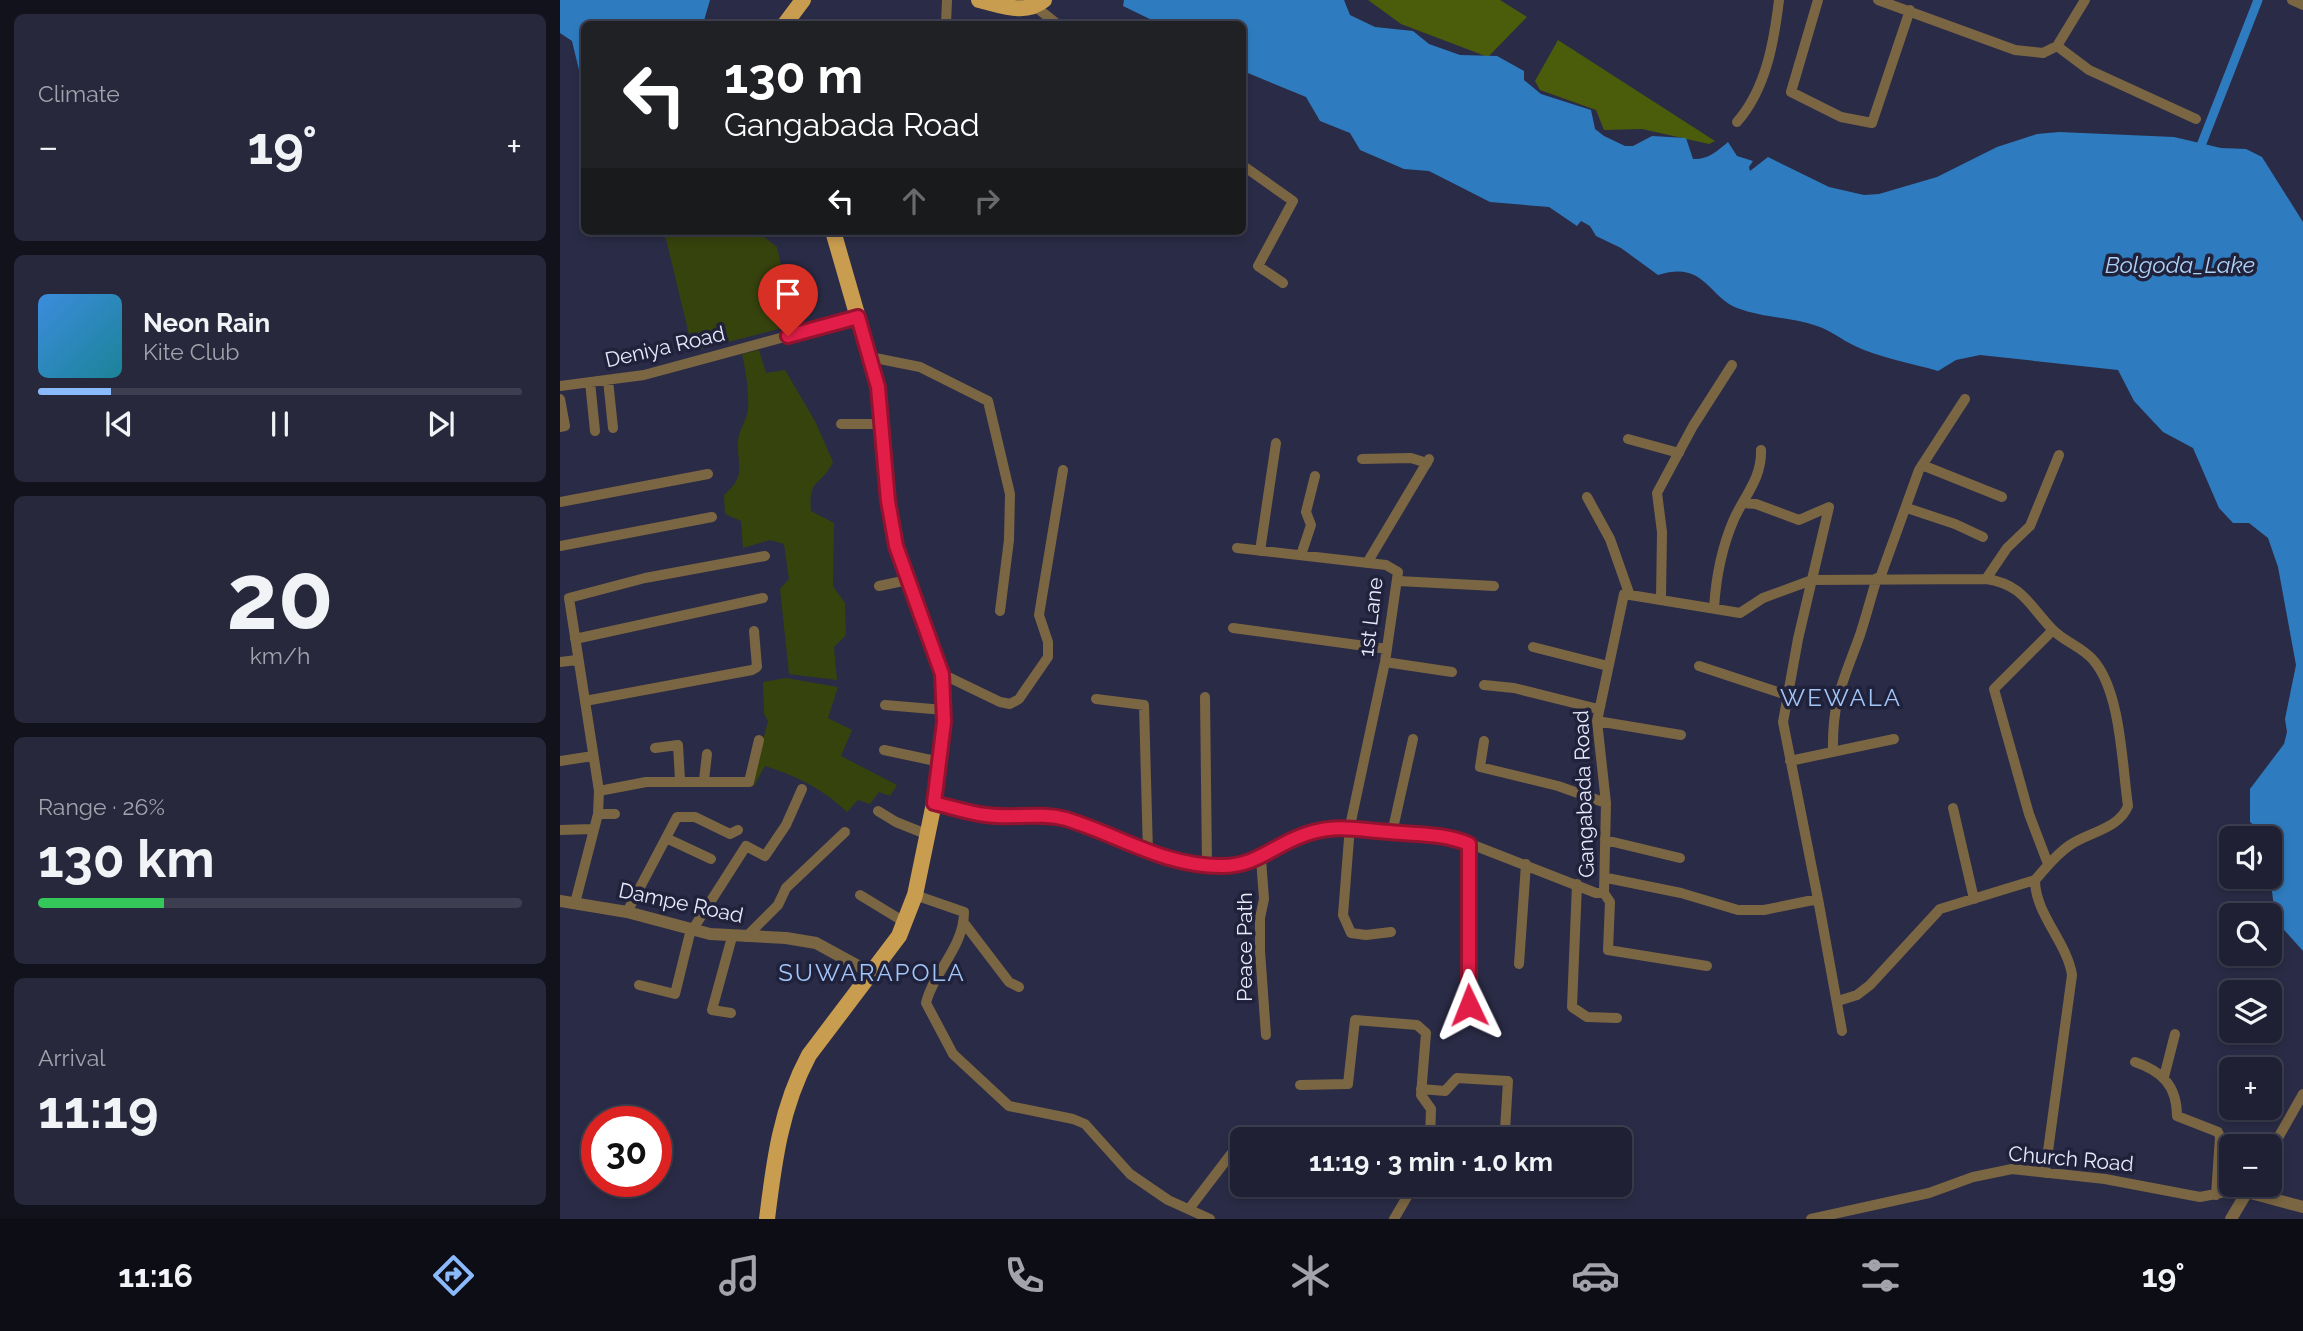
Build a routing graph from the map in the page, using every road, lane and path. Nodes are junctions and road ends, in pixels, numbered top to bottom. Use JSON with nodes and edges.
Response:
{"nodes":[{"id":1,"x":803,"y":0,"type":"edge"},
{"id":2,"x":947,"y":0,"type":"edge"},
{"id":3,"x":979,"y":0,"type":"edge"},
{"id":4,"x":1779,"y":0,"type":"edge"},
{"id":5,"x":1818,"y":0,"type":"edge"},
{"id":6,"x":1878,"y":0,"type":"edge"},
{"id":7,"x":2084,"y":0,"type":"edge"},
{"id":8,"x":2292,"y":0,"type":"edge"},
{"id":9,"x":1040,"y":3,"type":"edge"},
{"id":10,"x":2303,"y":5,"type":"edge"},
{"id":11,"x":1910,"y":10,"type":"junction"},
{"id":12,"x":787,"y":21,"type":"edge"},
{"id":13,"x":946,"y":21,"type":"edge"},
{"id":14,"x":1055,"y":21,"type":"edge"},
{"id":15,"x":2057,"y":46,"type":"junction"},
{"id":16,"x":2196,"y":118,"type":"dead end"},
{"id":17,"x":1737,"y":121,"type":"dead end"},
{"id":18,"x":1246,"y":168,"type":"edge"},
{"id":19,"x":834,"y":235,"type":"edge"},
{"id":20,"x":1283,"y":283,"type":"dead end"},
{"id":21,"x":858,"y":317,"type":"junction"},
{"id":22,"x":870,"y":357,"type":"junction"},
{"id":23,"x":1732,"y":365,"type":"dead end"},
{"id":24,"x":608,"y":380,"type":"junction"},
{"id":25,"x":590,"y":382,"type":"junction"},
{"id":26,"x":560,"y":386,"type":"edge"},
{"id":27,"x":560,"y":399,"type":"edge"},
{"id":28,"x":1965,"y":399,"type":"dead end"},
{"id":29,"x":841,"y":424,"type":"dead end"},
{"id":30,"x":884,"y":424,"type":"junction"},
{"id":31,"x":560,"y":427,"type":"edge"},
{"id":32,"x":612,"y":429,"type":"dead end"},
{"id":33,"x":595,"y":430,"type":"dead end"},
{"id":34,"x":1628,"y":439,"type":"dead end"},
{"id":35,"x":1276,"y":443,"type":"dead end"},
{"id":36,"x":1761,"y":450,"type":"dead end"},
{"id":37,"x":1679,"y":453,"type":"junction"},
{"id":38,"x":2059,"y":455,"type":"dead end"},
{"id":39,"x":1362,"y":458,"type":"dead end"},
{"id":40,"x":1922,"y":465,"type":"junction"},
{"id":41,"x":1063,"y":470,"type":"dead end"},
{"id":42,"x":703,"y":475,"type":"dead end"},
{"id":43,"x":1315,"y":476,"type":"dead end"},
{"id":44,"x":1587,"y":497,"type":"dead end"},
{"id":45,"x":2002,"y":497,"type":"dead end"},
{"id":46,"x":560,"y":502,"type":"edge"},
{"id":47,"x":1743,"y":503,"type":"junction"},
{"id":48,"x":1907,"y":508,"type":"junction"},
{"id":49,"x":712,"y":517,"type":"dead end"},
{"id":50,"x":1983,"y":537,"type":"dead end"},
{"id":51,"x":560,"y":546,"type":"edge"},
{"id":52,"x":1237,"y":548,"type":"dead end"},
{"id":53,"x":1260,"y":551,"type":"junction"},
{"id":54,"x":1301,"y":555,"type":"junction"},
{"id":55,"x":765,"y":556,"type":"dead end"},
{"id":56,"x":1367,"y":563,"type":"junction"},
{"id":57,"x":1879,"y":578,"type":"junction"},
{"id":58,"x":1986,"y":579,"type":"junction"},
{"id":59,"x":908,"y":580,"type":"junction"},
{"id":60,"x":1812,"y":580,"type":"junction"},
{"id":61,"x":1398,"y":581,"type":"junction"},
{"id":62,"x":879,"y":586,"type":"dead end"},
{"id":63,"x":1494,"y":586,"type":"dead end"},
{"id":64,"x":1629,"y":593,"type":"junction"},
{"id":65,"x":763,"y":598,"type":"dead end"},
{"id":66,"x":1661,"y":598,"type":"junction"},
{"id":67,"x":1714,"y":608,"type":"junction"},
{"id":68,"x":1000,"y":611,"type":"dead end"},
{"id":69,"x":565,"y":615,"type":"edge"},
{"id":70,"x":1233,"y":628,"type":"dead end"},
{"id":71,"x":2053,"y":630,"type":"junction"},
{"id":72,"x":754,"y":631,"type":"dead end"},
{"id":73,"x":575,"y":639,"type":"junction"},
{"id":74,"x":1533,"y":647,"type":"dead end"},
{"id":75,"x":1387,"y":649,"type":"junction"},
{"id":76,"x":577,"y":660,"type":"junction"},
{"id":77,"x":560,"y":662,"type":"edge"},
{"id":78,"x":1385,"y":663,"type":"junction"},
{"id":79,"x":1608,"y":666,"type":"junction"},
{"id":80,"x":1699,"y":666,"type":"dead end"},
{"id":81,"x":1452,"y":672,"type":"dead end"},
{"id":82,"x":942,"y":674,"type":"junction"},
{"id":83,"x":1484,"y":685,"type":"dead end"},
{"id":84,"x":1787,"y":695,"type":"junction"},
{"id":85,"x":1205,"y":697,"type":"dead end"},
{"id":86,"x":1096,"y":699,"type":"dead end"},
{"id":87,"x":584,"y":701,"type":"junction"},
{"id":88,"x":885,"y":705,"type":"dead end"},
{"id":89,"x":944,"y":709,"type":"junction"},
{"id":90,"x":1598,"y":715,"type":"junction"},
{"id":91,"x":1681,"y":735,"type":"dead end"},
{"id":92,"x":1894,"y":738,"type":"dead end"},
{"id":93,"x":1413,"y":739,"type":"dead end"},
{"id":94,"x":759,"y":740,"type":"dead end"},
{"id":95,"x":1484,"y":741,"type":"dead end"},
{"id":96,"x":654,"y":748,"type":"dead end"},
{"id":97,"x":884,"y":750,"type":"dead end"},
{"id":98,"x":1833,"y":751,"type":"junction"},
{"id":99,"x":707,"y":754,"type":"dead end"},
{"id":100,"x":593,"y":757,"type":"junction"},
{"id":101,"x":560,"y":761,"type":"edge"},
{"id":102,"x":1790,"y":761,"type":"junction"},
{"id":103,"x":940,"y":762,"type":"junction"},
{"id":104,"x":680,"y":780,"type":"junction"},
{"id":105,"x":705,"y":780,"type":"junction"},
{"id":106,"x":802,"y":789,"type":"dead end"},
{"id":107,"x":599,"y":791,"type":"junction"},
{"id":108,"x":934,"y":803,"type":"junction"},
{"id":109,"x":1606,"y":803,"type":"junction"},
{"id":110,"x":1953,"y":808,"type":"dead end"},
{"id":111,"x":878,"y":811,"type":"dead end"},
{"id":112,"x":598,"y":814,"type":"junction"},
{"id":113,"x":615,"y":814,"type":"dead end"},
{"id":114,"x":1350,"y":826,"type":"junction"},
{"id":115,"x":593,"y":829,"type":"junction"},
{"id":116,"x":560,"y":830,"type":"edge"},
{"id":117,"x":738,"y":831,"type":"dead end"},
{"id":118,"x":845,"y":832,"type":"dead end"},
{"id":119,"x":1392,"y":833,"type":"junction"},
{"id":120,"x":926,"y":834,"type":"junction"},
{"id":121,"x":666,"y":838,"type":"junction"},
{"id":122,"x":1605,"y":839,"type":"junction"},
{"id":123,"x":1469,"y":844,"type":"junction"},
{"id":124,"x":1148,"y":853,"type":"junction"},
{"id":125,"x":1680,"y":858,"type":"dead end"},
{"id":126,"x":711,"y":859,"type":"dead end"},
{"id":127,"x":1261,"y":859,"type":"junction"},
{"id":128,"x":1526,"y":864,"type":"junction"},
{"id":129,"x":2048,"y":864,"type":"junction"},
{"id":130,"x":1207,"y":865,"type":"junction"},
{"id":131,"x":1607,"y":878,"type":"junction"},
{"id":132,"x":2035,"y":880,"type":"junction"},
{"id":133,"x":1577,"y":884,"type":"junction"},
{"id":134,"x":1604,"y":893,"type":"junction"},
{"id":135,"x":860,"y":895,"type":"dead end"},
{"id":136,"x":915,"y":895,"type":"junction"},
{"id":137,"x":1818,"y":899,"type":"junction"},
{"id":138,"x":1975,"y":899,"type":"junction"},
{"id":139,"x":560,"y":901,"type":"edge"},
{"id":140,"x":575,"y":903,"type":"junction"},
{"id":141,"x":626,"y":912,"type":"junction"},
{"id":142,"x":906,"y":923,"type":"junction"},
{"id":143,"x":964,"y":923,"type":"junction"},
{"id":144,"x":692,"y":929,"type":"junction"},
{"id":145,"x":1391,"y":932,"type":"dead end"},
{"id":146,"x":732,"y":937,"type":"junction"},
{"id":147,"x":746,"y":937,"type":"junction"},
{"id":148,"x":1519,"y":964,"type":"dead end"},
{"id":149,"x":1707,"y":965,"type":"dead end"},
{"id":150,"x":871,"y":973,"type":"junction"},
{"id":151,"x":639,"y":985,"type":"dead end"},
{"id":152,"x":1019,"y":987,"type":"dead end"},
{"id":153,"x":1839,"y":1001,"type":"junction"},
{"id":154,"x":1469,"y":1005,"type":"dead end"},
{"id":155,"x":731,"y":1013,"type":"dead end"},
{"id":156,"x":1617,"y":1018,"type":"dead end"},
{"id":157,"x":1842,"y":1031,"type":"dead end"},
{"id":158,"x":2175,"y":1034,"type":"dead end"},
{"id":159,"x":1266,"y":1035,"type":"dead end"},
{"id":160,"x":2136,"y":1062,"type":"dead end"},
{"id":161,"x":2164,"y":1077,"type":"junction"},
{"id":162,"x":1300,"y":1085,"type":"dead end"},
{"id":163,"x":1421,"y":1089,"type":"junction"},
{"id":164,"x":2302,"y":1099,"type":"edge"},
{"id":165,"x":1430,"y":1127,"type":"edge"},
{"id":166,"x":1505,"y":1127,"type":"edge"},
{"id":167,"x":2281,"y":1134,"type":"edge"},
{"id":168,"x":1230,"y":1155,"type":"edge"},
{"id":169,"x":2045,"y":1173,"type":"junction"},
{"id":170,"x":2219,"y":1194,"type":"edge"},
{"id":171,"x":2216,"y":1195,"type":"junction"},
{"id":172,"x":1407,"y":1197,"type":"edge"},
{"id":173,"x":2244,"y":1197,"type":"edge"},
{"id":174,"x":2275,"y":1197,"type":"edge"},
{"id":175,"x":2303,"y":1207,"type":"edge"},
{"id":176,"x":1189,"y":1209,"type":"junction"},
{"id":177,"x":1206,"y":1218,"type":"edge"},
{"id":178,"x":767,"y":1219,"type":"edge"},
{"id":179,"x":1394,"y":1219,"type":"edge"},
{"id":180,"x":1811,"y":1219,"type":"edge"},
{"id":181,"x":2231,"y":1219,"type":"edge"}],
"edges":[{"from":1,"to":12,"type":"main road"},
{"from":2,"to":13,"type":"street"},
{"from":3,"to":9,"type":"main road"},
{"from":4,"to":17,"type":"street"},
{"from":5,"to":11,"type":"street"},
{"from":6,"to":11,"type":"street"},
{"from":7,"to":15,"type":"street"},
{"from":8,"to":10,"type":"street"},
{"from":9,"to":14,"type":"street"},
{"from":11,"to":15,"type":"street"},
{"from":15,"to":16,"type":"street"},
{"from":18,"to":20,"type":"street"},
{"from":19,"to":21,"type":"main road"},
{"from":21,"to":22,"type":"main road"},
{"from":21,"to":24,"type":"street","name":"Deniya Road"},
{"from":22,"to":30,"type":"main road"},
{"from":22,"to":68,"type":"street"},
{"from":23,"to":37,"type":"street"},
{"from":24,"to":25,"type":"street","name":"Deniya Road"},
{"from":24,"to":32,"type":"street"},
{"from":25,"to":26,"type":"street","name":"Deniya Road"},
{"from":25,"to":33,"type":"street"},
{"from":27,"to":31,"type":"street"},
{"from":28,"to":40,"type":"street"},
{"from":29,"to":30,"type":"street"},
{"from":30,"to":59,"type":"main road"},
{"from":34,"to":37,"type":"street"},
{"from":35,"to":53,"type":"street"},
{"from":36,"to":47,"type":"street"},
{"from":37,"to":66,"type":"street"},
{"from":38,"to":58,"type":"street"},
{"from":39,"to":56,"type":"street"},
{"from":40,"to":45,"type":"street"},
{"from":40,"to":48,"type":"street"},
{"from":41,"to":82,"type":"street"},
{"from":42,"to":46,"type":"street"},
{"from":43,"to":54,"type":"street"},
{"from":44,"to":64,"type":"street"},
{"from":47,"to":60,"type":"street"},
{"from":47,"to":67,"type":"street"},
{"from":48,"to":50,"type":"street"},
{"from":48,"to":57,"type":"street"},
{"from":49,"to":51,"type":"street"},
{"from":52,"to":53,"type":"street","name":"1st Lane"},
{"from":53,"to":54,"type":"street","name":"1st Lane"},
{"from":54,"to":56,"type":"street","name":"1st Lane"},
{"from":55,"to":69,"type":"street"},
{"from":56,"to":61,"type":"street","name":"1st Lane"},
{"from":57,"to":58,"type":"street"},
{"from":57,"to":60,"type":"street"},
{"from":57,"to":98,"type":"street"},
{"from":58,"to":71,"type":"street"},
{"from":59,"to":62,"type":"street"},
{"from":59,"to":82,"type":"main road"},
{"from":60,"to":67,"type":"street"},
{"from":60,"to":84,"type":"street"},
{"from":61,"to":63,"type":"street"},
{"from":61,"to":75,"type":"street","name":"1st Lane"},
{"from":64,"to":66,"type":"street"},
{"from":64,"to":79,"type":"street","name":"Gangabada Road"},
{"from":65,"to":73,"type":"street"},
{"from":66,"to":67,"type":"street"},
{"from":69,"to":73,"type":"street"},
{"from":70,"to":75,"type":"street"},
{"from":71,"to":129,"type":"street"},
{"from":71,"to":129,"type":"street"},
{"from":72,"to":87,"type":"street"},
{"from":73,"to":76,"type":"street"},
{"from":74,"to":79,"type":"street"},
{"from":75,"to":78,"type":"street","name":"1st Lane"},
{"from":76,"to":77,"type":"street"},
{"from":76,"to":87,"type":"street"},
{"from":78,"to":81,"type":"street"},
{"from":78,"to":114,"type":"street","name":"1st Lane"},
{"from":79,"to":90,"type":"street","name":"Gangabada Road"},
{"from":80,"to":84,"type":"street"},
{"from":82,"to":89,"type":"main road"},
{"from":83,"to":90,"type":"street"},
{"from":84,"to":102,"type":"street"},
{"from":85,"to":130,"type":"street"},
{"from":86,"to":124,"type":"street"},
{"from":87,"to":100,"type":"street"},
{"from":88,"to":89,"type":"street"},
{"from":89,"to":103,"type":"main road"},
{"from":90,"to":91,"type":"street"},
{"from":90,"to":109,"type":"street","name":"Gangabada Road"},
{"from":92,"to":98,"type":"street"},
{"from":93,"to":119,"type":"street"},
{"from":94,"to":105,"type":"street"},
{"from":95,"to":109,"type":"street"},
{"from":96,"to":104,"type":"street"},
{"from":97,"to":103,"type":"street"},
{"from":98,"to":102,"type":"street"},
{"from":99,"to":105,"type":"street"},
{"from":100,"to":101,"type":"street"},
{"from":100,"to":107,"type":"street"},
{"from":102,"to":137,"type":"street"},
{"from":103,"to":108,"type":"main road"},
{"from":104,"to":105,"type":"street"},
{"from":104,"to":107,"type":"street"},
{"from":106,"to":144,"type":"street"},
{"from":107,"to":112,"type":"street"},
{"from":108,"to":120,"type":"main road"},
{"from":108,"to":124,"type":"street","name":"Gangabada Road"},
{"from":109,"to":122,"type":"street","name":"Gangabada Road"},
{"from":110,"to":138,"type":"street"},
{"from":111,"to":120,"type":"street"},
{"from":112,"to":113,"type":"street"},
{"from":112,"to":115,"type":"street"},
{"from":114,"to":119,"type":"street","name":"Gangabada Road"},
{"from":114,"to":127,"type":"street","name":"Gangabada Road"},
{"from":114,"to":145,"type":"street","name":"1st Lane"},
{"from":115,"to":116,"type":"street"},
{"from":115,"to":140,"type":"street"},
{"from":117,"to":121,"type":"street"},
{"from":118,"to":147,"type":"street"},
{"from":119,"to":123,"type":"street","name":"Gangabada Road"},
{"from":120,"to":136,"type":"main road"},
{"from":121,"to":126,"type":"street"},
{"from":121,"to":141,"type":"street"},
{"from":122,"to":125,"type":"street"},
{"from":122,"to":131,"type":"street","name":"Gangabada Road"},
{"from":123,"to":128,"type":"street","name":"Gangabada Road"},
{"from":123,"to":154,"type":"street"},
{"from":124,"to":130,"type":"street","name":"Gangabada Road"},
{"from":127,"to":130,"type":"street","name":"Gangabada Road"},
{"from":127,"to":159,"type":"street","name":"Peace Path"},
{"from":128,"to":133,"type":"street","name":"Gangabada Road"},
{"from":128,"to":148,"type":"street"},
{"from":129,"to":132,"type":"street"},
{"from":131,"to":134,"type":"street","name":"Gangabada Road"},
{"from":131,"to":137,"type":"street"},
{"from":132,"to":138,"type":"street"},
{"from":132,"to":169,"type":"street"},
{"from":133,"to":134,"type":"street","name":"Gangabada Road"},
{"from":133,"to":156,"type":"street"},
{"from":134,"to":149,"type":"street"},
{"from":135,"to":142,"type":"street"},
{"from":136,"to":142,"type":"main road"},
{"from":136,"to":143,"type":"street"},
{"from":137,"to":153,"type":"street"},
{"from":138,"to":153,"type":"street"},
{"from":139,"to":140,"type":"street","name":"Dampe Road"},
{"from":140,"to":141,"type":"street","name":"Dampe Road"},
{"from":141,"to":144,"type":"street","name":"Dampe Road"},
{"from":142,"to":150,"type":"main road"},
{"from":143,"to":152,"type":"street"},
{"from":143,"to":176,"type":"street"},
{"from":144,"to":146,"type":"street","name":"Dampe Road"},
{"from":144,"to":151,"type":"street"},
{"from":146,"to":147,"type":"street","name":"Dampe Road"},
{"from":146,"to":155,"type":"street"},
{"from":147,"to":150,"type":"street","name":"Dampe Road"},
{"from":150,"to":178,"type":"main road"},
{"from":153,"to":157,"type":"street"},
{"from":158,"to":161,"type":"street"},
{"from":160,"to":161,"type":"street"},
{"from":161,"to":171,"type":"street"},
{"from":162,"to":163,"type":"street"},
{"from":163,"to":165,"type":"street"},
{"from":163,"to":166,"type":"street"},
{"from":164,"to":167,"type":"street"},
{"from":168,"to":176,"type":"street"},
{"from":169,"to":171,"type":"street","name":"Church Road"},
{"from":169,"to":180,"type":"street","name":"Church Road"},
{"from":170,"to":171,"type":"street","name":"Church Road"},
{"from":172,"to":179,"type":"street"},
{"from":173,"to":181,"type":"street"},
{"from":174,"to":175,"type":"street"},
{"from":176,"to":177,"type":"street"}]}
